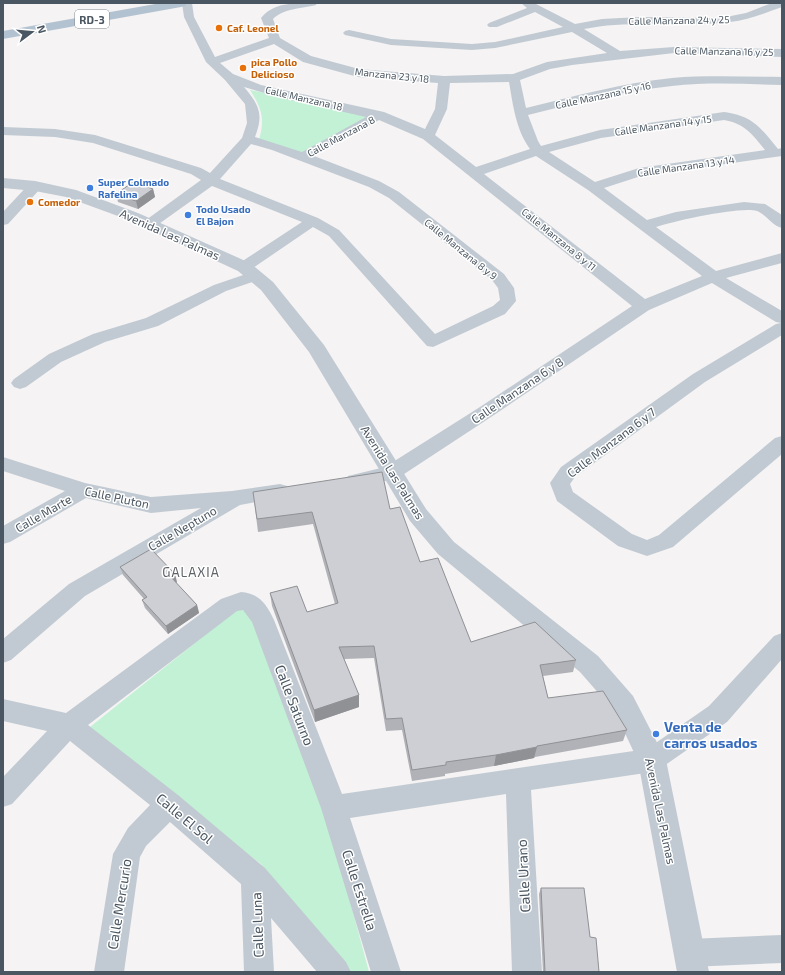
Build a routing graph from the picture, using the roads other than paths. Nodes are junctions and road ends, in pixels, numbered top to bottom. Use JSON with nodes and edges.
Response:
{"nodes":[{"id":1,"x":133,"y":3,"type":"edge"},
{"id":2,"x":181,"y":3,"type":"edge"},
{"id":3,"x":188,"y":3,"type":"edge"},
{"id":4,"x":312,"y":3,"type":"edge"},
{"id":5,"x":782,"y":3,"type":"edge"},
{"id":6,"x":531,"y":5,"type":"edge"},
{"id":7,"x":3,"y":25,"type":"edge"},
{"id":8,"x":493,"y":25,"type":"dead end"},
{"id":9,"x":574,"y":28,"type":"junction"},
{"id":10,"x":349,"y":33,"type":"dead end"},
{"id":11,"x":3,"y":35,"type":"edge"},
{"id":12,"x":275,"y":40,"type":"junction"},
{"id":13,"x":782,"y":53,"type":"edge"},
{"id":14,"x":618,"y":55,"type":"junction"},
{"id":15,"x":212,"y":62,"type":"junction"},
{"id":16,"x":230,"y":77,"type":"junction"},
{"id":17,"x":514,"y":78,"type":"junction"},
{"id":18,"x":444,"y":80,"type":"junction"},
{"id":19,"x":782,"y":81,"type":"edge"},
{"id":20,"x":521,"y":112,"type":"junction"},
{"id":21,"x":380,"y":115,"type":"junction"},
{"id":22,"x":3,"y":131,"type":"edge"},
{"id":23,"x":428,"y":136,"type":"junction"},
{"id":24,"x":248,"y":139,"type":"junction"},
{"id":25,"x":538,"y":151,"type":"junction"},
{"id":26,"x":778,"y":153,"type":"edge"},
{"id":27,"x":302,"y":157,"type":"junction"},
{"id":28,"x":475,"y":172,"type":"junction"},
{"id":29,"x":211,"y":180,"type":"junction"},
{"id":30,"x":3,"y":183,"type":"edge"},
{"id":31,"x":35,"y":186,"type":"junction"},
{"id":32,"x":593,"y":187,"type":"junction"},
{"id":33,"x":3,"y":221,"type":"edge"},
{"id":34,"x":313,"y":221,"type":"junction"},
{"id":35,"x":151,"y":223,"type":"junction"},
{"id":36,"x":782,"y":224,"type":"edge"},
{"id":37,"x":645,"y":226,"type":"junction"},
{"id":38,"x":782,"y":258,"type":"edge"},
{"id":39,"x":250,"y":272,"type":"junction"},
{"id":40,"x":713,"y":277,"type":"junction"},
{"id":41,"x":643,"y":306,"type":"junction"},
{"id":42,"x":782,"y":318,"type":"edge"},
{"id":43,"x":782,"y":328,"type":"edge"},
{"id":44,"x":20,"y":383,"type":"dead end"},
{"id":45,"x":782,"y":443,"type":"edge"},
{"id":46,"x":3,"y":464,"type":"edge"},
{"id":47,"x":391,"y":473,"type":"junction"},
{"id":48,"x":340,"y":483,"type":"edge"},
{"id":49,"x":302,"y":488,"type":"edge"},
{"id":50,"x":84,"y":490,"type":"junction"},
{"id":51,"x":234,"y":498,"type":"junction"},
{"id":52,"x":3,"y":536,"type":"edge"},
{"id":53,"x":782,"y":643,"type":"edge"},
{"id":54,"x":3,"y":653,"type":"edge"},
{"id":55,"x":3,"y":710,"type":"edge"},
{"id":56,"x":70,"y":725,"type":"junction"},
{"id":57,"x":652,"y":760,"type":"junction"},
{"id":58,"x":518,"y":780,"type":"junction"},
{"id":59,"x":3,"y":795,"type":"edge"},
{"id":60,"x":169,"y":804,"type":"junction"},
{"id":61,"x":334,"y":808,"type":"junction"},
{"id":62,"x":255,"y":878,"type":"junction"},
{"id":63,"x":782,"y":949,"type":"edge"},
{"id":64,"x":691,"y":963,"type":"edge"},
{"id":65,"x":109,"y":972,"type":"edge"},
{"id":66,"x":259,"y":972,"type":"edge"},
{"id":67,"x":336,"y":972,"type":"edge"},
{"id":68,"x":386,"y":972,"type":"edge"},
{"id":69,"x":527,"y":972,"type":"edge"}],
"edges":[{"from":1,"to":7,"type":"main road","number":"RD-3"},
{"from":2,"to":11,"type":"main road","number":"RD-3"},
{"from":3,"to":15,"type":"street"},
{"from":4,"to":12,"type":"street"},
{"from":5,"to":9,"type":"street","name":"Calle Manzana 24 y 25"},
{"from":6,"to":8,"type":"street"},
{"from":6,"to":9,"type":"street"},
{"from":9,"to":10,"type":"street","name":"Calle Manzana 24 y 25"},
{"from":9,"to":14,"type":"street"},
{"from":12,"to":15,"type":"street"},
{"from":12,"to":18,"type":"street","name":"Manzana 23 y 18"},
{"from":13,"to":14,"type":"street","name":"Calle Manzana 16 y 25"},
{"from":14,"to":17,"type":"street","name":"Calle Manzana 16 y 25"},
{"from":15,"to":16,"type":"street"},
{"from":16,"to":21,"type":"street","name":"Calle Manzana 18"},
{"from":16,"to":24,"type":"street"},
{"from":17,"to":18,"type":"street","name":"Manzana 23 y 18"},
{"from":17,"to":20,"type":"street"},
{"from":18,"to":23,"type":"street"},
{"from":19,"to":20,"type":"street","name":"Calle Manzana 15 y 16"},
{"from":20,"to":25,"type":"street"},
{"from":21,"to":23,"type":"street","name":"Calle Manzana 18"},
{"from":21,"to":27,"type":"street","name":"Calle Manzana 8"},
{"from":22,"to":29,"type":"street"},
{"from":23,"to":28,"type":"street","name":"Calle Manzana 8 y 11"},
{"from":24,"to":27,"type":"street"},
{"from":24,"to":29,"type":"street"},
{"from":25,"to":26,"type":"street","name":"Calle Manzana 14 y 15"},
{"from":25,"to":28,"type":"street","name":"Calle Manzana 14 y 15"},
{"from":25,"to":32,"type":"street"},
{"from":26,"to":32,"type":"street","name":"Calle Manzana 13 y 14"},
{"from":27,"to":34,"type":"street","name":"Calle Manzana 8 y 9"},
{"from":28,"to":41,"type":"street","name":"Calle Manzana 8 y 11"},
{"from":29,"to":34,"type":"street"},
{"from":29,"to":35,"type":"street"},
{"from":30,"to":31,"type":"street","name":"Avenida Las Palmas"},
{"from":31,"to":33,"type":"street"},
{"from":31,"to":35,"type":"street","name":"Avenida Las Palmas"},
{"from":32,"to":37,"type":"street"},
{"from":34,"to":39,"type":"street"},
{"from":35,"to":39,"type":"street","name":"Avenida Las Palmas"},
{"from":36,"to":37,"type":"street"},
{"from":37,"to":40,"type":"street"},
{"from":38,"to":40,"type":"street","name":"Calle Manzana 6 y 8"},
{"from":39,"to":44,"type":"street"},
{"from":39,"to":47,"type":"street","name":"Avenida Las Palmas"},
{"from":40,"to":41,"type":"street","name":"Calle Manzana 6 y 8"},
{"from":40,"to":42,"type":"street"},
{"from":41,"to":47,"type":"street","name":"Calle Manzana 6 y 8"},
{"from":43,"to":45,"type":"street","name":"Calle Manzana 6 y 7"},
{"from":46,"to":50,"type":"street","name":"Calle Pluton"},
{"from":47,"to":48,"type":"street"},
{"from":47,"to":57,"type":"street","name":"Avenida Las Palmas"},
{"from":49,"to":51,"type":"street","name":"Calle Neptuno"},
{"from":50,"to":51,"type":"street","name":"Calle Pluton"},
{"from":50,"to":52,"type":"street","name":"Calle Marte"},
{"from":51,"to":54,"type":"street","name":"Calle Neptuno"},
{"from":53,"to":57,"type":"street"},
{"from":55,"to":56,"type":"street","name":"Calle El Sol"},
{"from":56,"to":59,"type":"street","name":"Calle Saturno"},
{"from":56,"to":60,"type":"street","name":"Calle El Sol"},
{"from":56,"to":61,"type":"street","name":"Calle Saturno"},
{"from":57,"to":58,"type":"street"},
{"from":57,"to":64,"type":"street","name":"Avenida Las Palmas"},
{"from":58,"to":61,"type":"street"},
{"from":58,"to":69,"type":"street","name":"Calle Urano"},
{"from":60,"to":62,"type":"street","name":"Calle El Sol"},
{"from":60,"to":65,"type":"street","name":"Calle Mercurio"},
{"from":61,"to":68,"type":"street","name":"Calle Estrella"},
{"from":62,"to":66,"type":"street","name":"Calle Luna"},
{"from":62,"to":67,"type":"street","name":"Calle El Sol"},
{"from":63,"to":64,"type":"street"}]}
